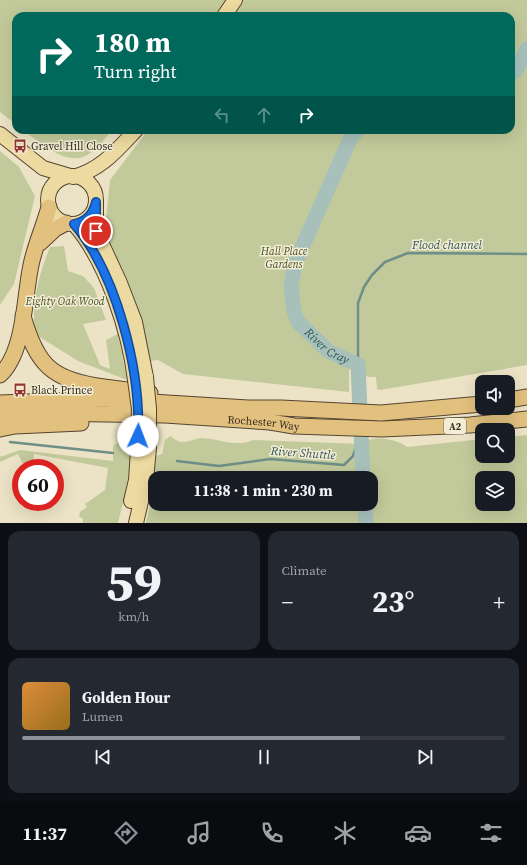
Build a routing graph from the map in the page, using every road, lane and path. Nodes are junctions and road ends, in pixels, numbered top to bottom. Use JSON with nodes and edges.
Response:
{"nodes":[{"id":1,"x":235,"y":0,"type":"edge"},
{"id":2,"x":227,"y":12,"type":"edge"},
{"id":3,"x":0,"y":134,"type":"edge"},
{"id":4,"x":132,"y":134,"type":"edge"},
{"id":5,"x":111,"y":156,"type":"junction"},
{"id":6,"x":27,"y":157,"type":"junction"},
{"id":7,"x":72,"y":177,"type":"junction"},
{"id":8,"x":50,"y":192,"type":"junction"},
{"id":9,"x":95,"y":198,"type":"junction"},
{"id":10,"x":49,"y":207,"type":"junction"},
{"id":11,"x":70,"y":224,"type":"junction"},
{"id":12,"x":37,"y":247,"type":"junction"},
{"id":13,"x":23,"y":316,"type":"junction"},
{"id":14,"x":0,"y":375,"type":"edge"},
{"id":15,"x":140,"y":379,"type":"junction"},
{"id":16,"x":527,"y":397,"type":"edge"},
{"id":17,"x":515,"y":399,"type":"edge"},
{"id":18,"x":0,"y":404,"type":"edge"},
{"id":19,"x":475,"y":405,"type":"edge"},
{"id":20,"x":281,"y":408,"type":"junction"},
{"id":21,"x":0,"y":416,"type":"edge"},
{"id":22,"x":527,"y":419,"type":"edge"},
{"id":23,"x":294,"y":426,"type":"junction"},
{"id":24,"x":0,"y":429,"type":"edge"},
{"id":25,"x":143,"y":449,"type":"junction"},
{"id":26,"x":127,"y":523,"type":"edge"},
{"id":27,"x":136,"y":523,"type":"edge"}],
"edges":[{"from":1,"to":2,"type":"main road"},
{"from":3,"to":6,"type":"main road"},
{"from":4,"to":5,"type":"main road"},
{"from":5,"to":7,"type":"main road"},
{"from":5,"to":9,"type":"main road"},
{"from":6,"to":7,"type":"main road"},
{"from":6,"to":8,"type":"main road"},
{"from":7,"to":8,"type":"main road"},
{"from":7,"to":9,"type":"main road"},
{"from":8,"to":10,"type":"main road"},
{"from":9,"to":11,"type":"main road"},
{"from":9,"to":15,"type":"main road"},
{"from":10,"to":11,"type":"main road"},
{"from":10,"to":12,"type":"highway"},
{"from":11,"to":12,"type":"highway"},
{"from":11,"to":15,"type":"main road"},
{"from":12,"to":13,"type":"highway"},
{"from":13,"to":14,"type":"highway"},
{"from":13,"to":20,"type":"highway"},
{"from":15,"to":25,"type":"main road","bridge":true},
{"from":16,"to":17,"type":"highway"},
{"from":18,"to":20,"type":"highway","name":"Rochester Way","number":"A2"},
{"from":19,"to":20,"type":"highway","name":"Rochester Way","number":"A2"},
{"from":21,"to":23,"type":"highway","name":"Rochester Way","number":"A2"},
{"from":22,"to":23,"type":"highway","name":"Rochester Way","number":"A2"},
{"from":23,"to":24,"type":"highway"},
{"from":25,"to":26,"type":"main road"},
{"from":25,"to":27,"type":"main road"}]}
